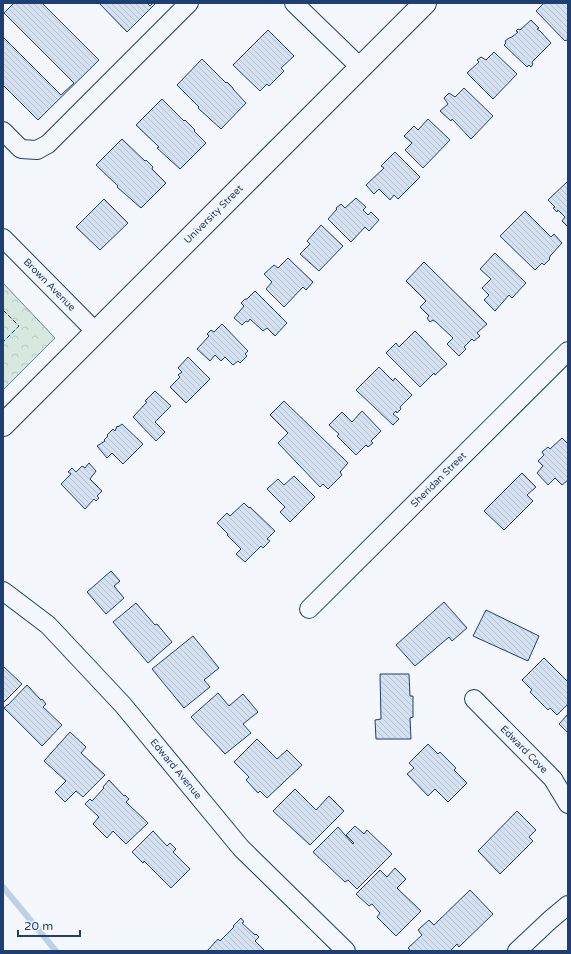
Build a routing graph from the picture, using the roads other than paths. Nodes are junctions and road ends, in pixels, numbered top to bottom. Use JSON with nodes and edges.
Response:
{"nodes":[{"id":1,"x":189,"y":3,"type":"edge"},
{"id":2,"x":294,"y":3,"type":"edge"},
{"id":3,"x":425,"y":3,"type":"edge"},
{"id":4,"x":360,"y":67,"type":"junction"},
{"id":5,"x":3,"y":131,"type":"edge"},
{"id":6,"x":3,"y":238,"type":"edge"},
{"id":7,"x":96,"y":332,"type":"junction"},
{"id":8,"x":568,"y":351,"type":"edge"},
{"id":9,"x":3,"y":425,"type":"edge"},
{"id":10,"x":3,"y":591,"type":"edge"},
{"id":11,"x":309,"y":609,"type":"dead end"},
{"id":12,"x":474,"y":699,"type":"dead end"},
{"id":13,"x":568,"y":804,"type":"edge"},
{"id":14,"x":568,"y":905,"type":"edge"},
{"id":15,"x":346,"y":951,"type":"edge"},
{"id":16,"x":517,"y":951,"type":"edge"}],
"edges":[{"from":1,"to":5,"type":"street"},
{"from":2,"to":4,"type":"street"},
{"from":3,"to":4,"type":"street","name":"University Street"},
{"from":4,"to":7,"type":"street","name":"University Street"},
{"from":6,"to":7,"type":"street","name":"Brown Avenue"},
{"from":7,"to":9,"type":"street","name":"University Street"},
{"from":8,"to":11,"type":"street","name":"Sheridan Street"},
{"from":10,"to":15,"type":"street","name":"Edward Avenue"},
{"from":12,"to":13,"type":"street","name":"Edward Cove"},
{"from":14,"to":16,"type":"street"}]}
